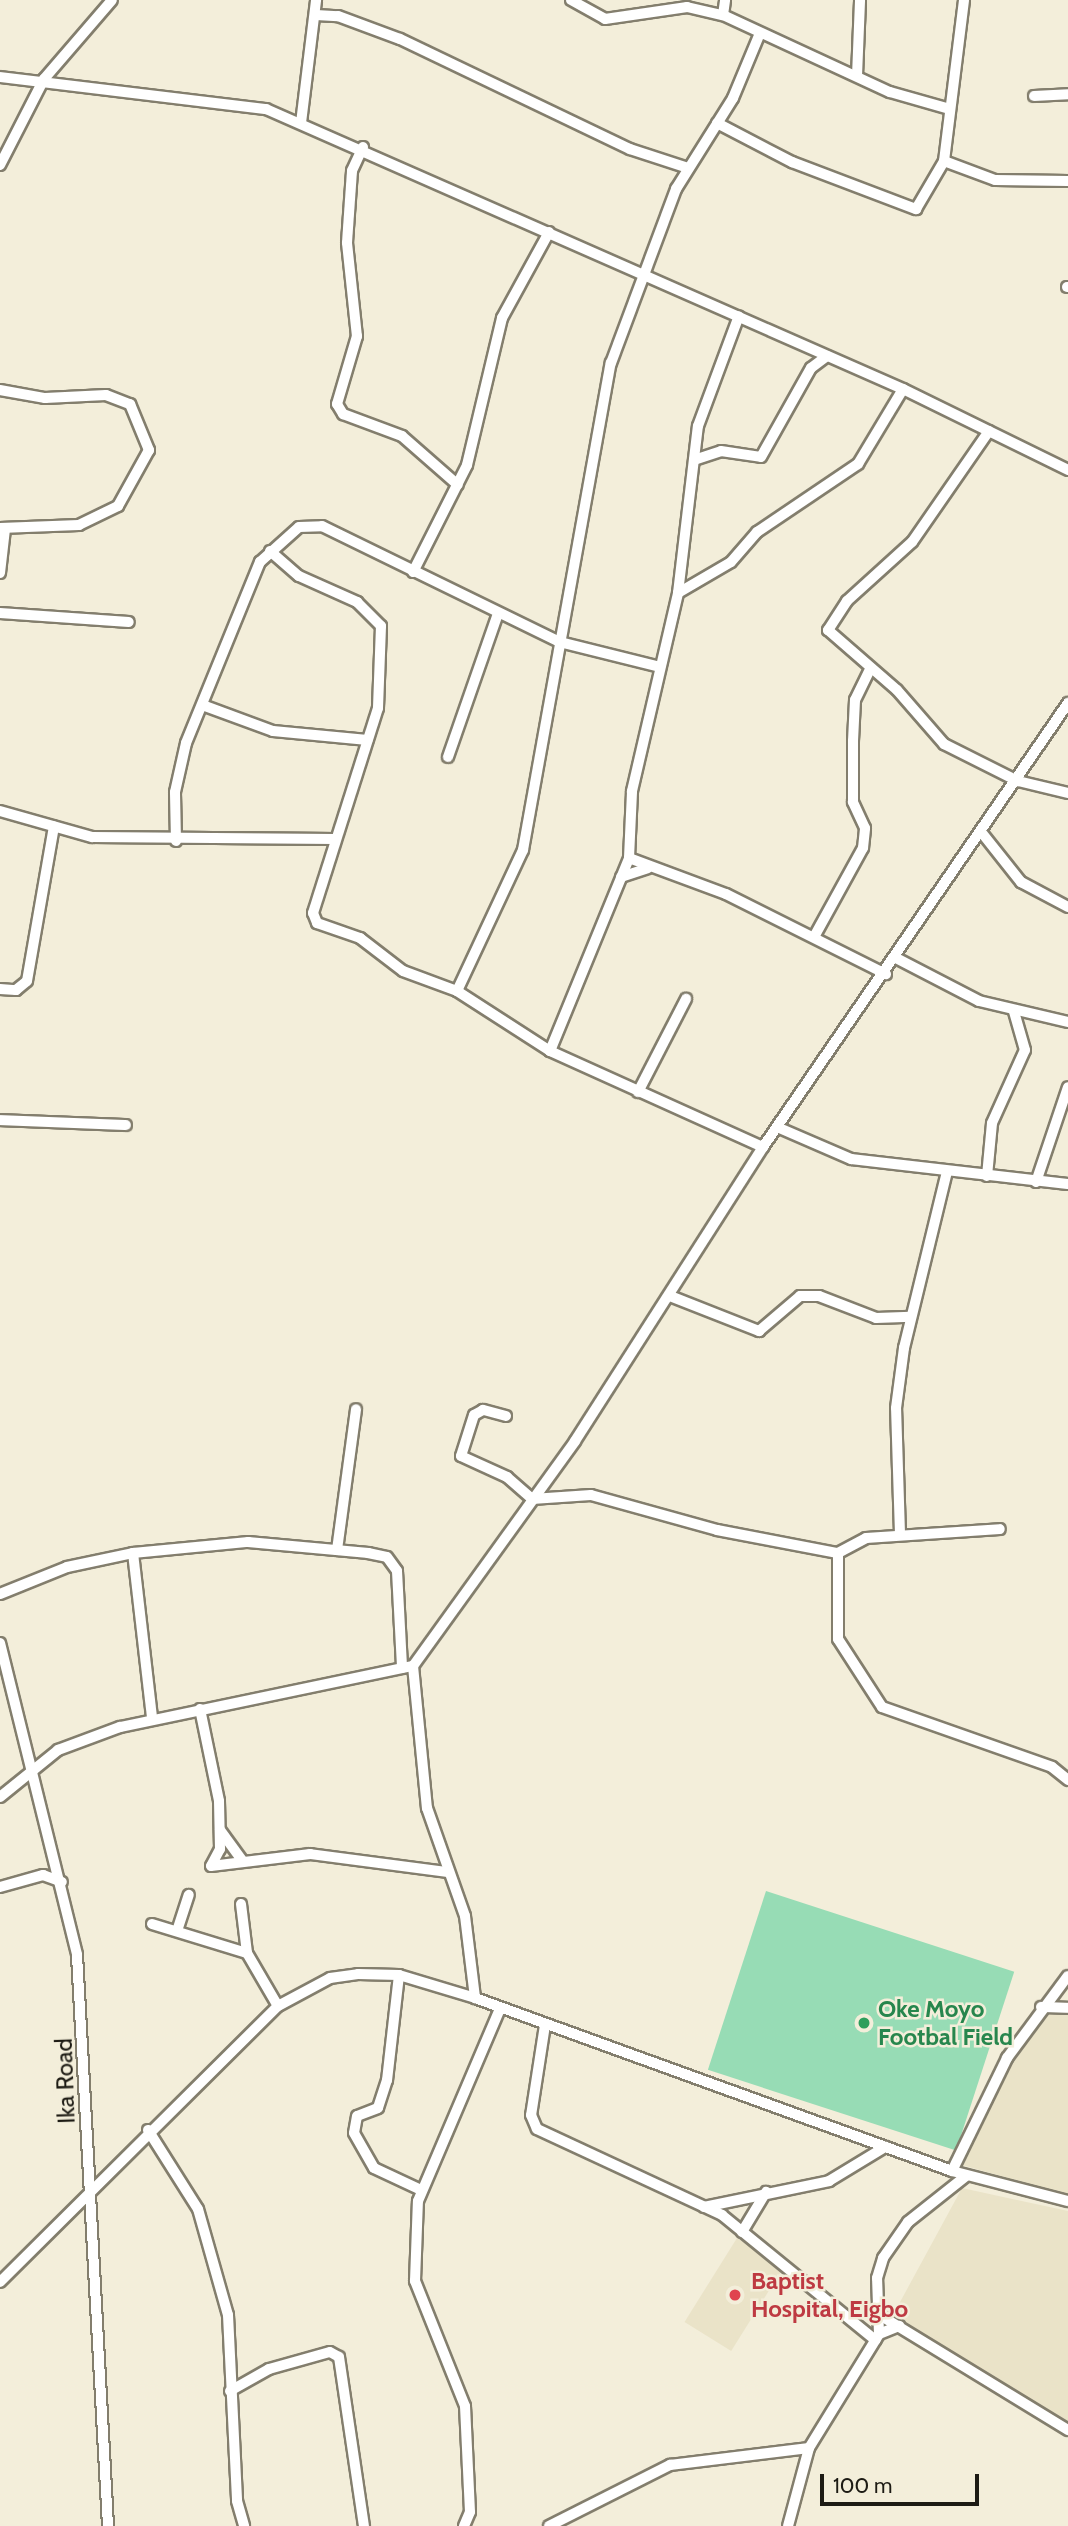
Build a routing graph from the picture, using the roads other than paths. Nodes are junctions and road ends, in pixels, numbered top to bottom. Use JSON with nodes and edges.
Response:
{"nodes":[{"id":1,"x":112,"y":0,"type":"edge"},
{"id":2,"x":316,"y":0,"type":"edge"},
{"id":3,"x":571,"y":0,"type":"edge"},
{"id":4,"x":725,"y":0,"type":"edge"},
{"id":5,"x":860,"y":0,"type":"edge"},
{"id":6,"x":964,"y":0,"type":"edge"},
{"id":7,"x":688,"y":4,"type":"edge"},
{"id":8,"x":316,"y":15,"type":"junction"},
{"id":9,"x":723,"y":15,"type":"junction"},
{"id":10,"x":760,"y":33,"type":"junction"},
{"id":11,"x":857,"y":76,"type":"junction"},
{"id":12,"x":0,"y":77,"type":"edge"},
{"id":13,"x":44,"y":79,"type":"junction"},
{"id":14,"x":1068,"y":94,"type":"edge"},
{"id":15,"x":1034,"y":96,"type":"dead end"},
{"id":16,"x":946,"y":108,"type":"junction"},
{"id":17,"x":301,"y":123,"type":"junction"},
{"id":18,"x":718,"y":123,"type":"junction"},
{"id":19,"x":363,"y":147,"type":"junction"},
{"id":20,"x":944,"y":161,"type":"junction"},
{"id":21,"x":0,"y":165,"type":"edge"},
{"id":22,"x":688,"y":168,"type":"junction"},
{"id":23,"x":1068,"y":181,"type":"edge"},
{"id":24,"x":550,"y":232,"type":"junction"},
{"id":25,"x":641,"y":273,"type":"junction"},
{"id":26,"x":740,"y":316,"type":"junction"},
{"id":27,"x":827,"y":356,"type":"junction"},
{"id":28,"x":903,"y":389,"type":"junction"},
{"id":29,"x":0,"y":390,"type":"edge"},
{"id":30,"x":989,"y":431,"type":"junction"},
{"id":31,"x":694,"y":460,"type":"junction"},
{"id":32,"x":1068,"y":470,"type":"edge"},
{"id":33,"x":458,"y":485,"type":"junction"},
{"id":34,"x":3,"y":528,"type":"edge"},
{"id":35,"x":270,"y":551,"type":"junction"},
{"id":36,"x":412,"y":572,"type":"junction"},
{"id":37,"x":0,"y":573,"type":"edge"},
{"id":38,"x":678,"y":593,"type":"junction"},
{"id":39,"x":0,"y":613,"type":"edge"},
{"id":40,"x":497,"y":616,"type":"junction"},
{"id":41,"x":129,"y":622,"type":"dead end"},
{"id":42,"x":559,"y":642,"type":"junction"},
{"id":43,"x":660,"y":667,"type":"junction"},
{"id":44,"x":870,"y":669,"type":"junction"},
{"id":45,"x":1068,"y":703,"type":"edge"},
{"id":46,"x":205,"y":706,"type":"junction"},
{"id":47,"x":368,"y":740,"type":"junction"},
{"id":48,"x":448,"y":757,"type":"dead end"},
{"id":49,"x":1018,"y":780,"type":"junction"},
{"id":50,"x":1068,"y":793,"type":"edge"},
{"id":51,"x":0,"y":811,"type":"edge"},
{"id":52,"x":54,"y":826,"type":"junction"},
{"id":53,"x":982,"y":833,"type":"junction"},
{"id":54,"x":335,"y":839,"type":"junction"},
{"id":55,"x":176,"y":841,"type":"junction"},
{"id":56,"x":629,"y":858,"type":"junction"},
{"id":57,"x":648,"y":868,"type":"junction"},
{"id":58,"x":621,"y":877,"type":"junction"},
{"id":59,"x":1068,"y":907,"type":"edge"},
{"id":60,"x":814,"y":937,"type":"junction"},
{"id":61,"x":896,"y":958,"type":"junction"},
{"id":62,"x":886,"y":974,"type":"junction"},
{"id":63,"x":0,"y":989,"type":"edge"},
{"id":64,"x":457,"y":991,"type":"junction"},
{"id":65,"x":686,"y":999,"type":"dead end"},
{"id":66,"x":1014,"y":1012,"type":"junction"},
{"id":67,"x":1068,"y":1022,"type":"edge"},
{"id":68,"x":550,"y":1052,"type":"junction"},
{"id":69,"x":1068,"y":1087,"type":"edge"},
{"id":70,"x":638,"y":1091,"type":"junction"},
{"id":71,"x":0,"y":1120,"type":"edge"},
{"id":72,"x":126,"y":1125,"type":"dead end"},
{"id":73,"x":776,"y":1127,"type":"junction"},
{"id":74,"x":763,"y":1147,"type":"junction"},
{"id":75,"x":947,"y":1172,"type":"junction"},
{"id":76,"x":987,"y":1176,"type":"junction"},
{"id":77,"x":1036,"y":1182,"type":"junction"},
{"id":78,"x":1068,"y":1184,"type":"edge"},
{"id":79,"x":670,"y":1296,"type":"junction"},
{"id":80,"x":911,"y":1317,"type":"junction"},
{"id":81,"x":356,"y":1409,"type":"dead end"},
{"id":82,"x":506,"y":1416,"type":"dead end"},
{"id":83,"x":532,"y":1499,"type":"junction"},
{"id":84,"x":1000,"y":1529,"type":"dead end"},
{"id":85,"x":900,"y":1534,"type":"junction"},
{"id":86,"x":337,"y":1549,"type":"junction"},
{"id":87,"x":133,"y":1553,"type":"junction"},
{"id":88,"x":838,"y":1553,"type":"junction"},
{"id":89,"x":0,"y":1594,"type":"edge"},
{"id":90,"x":0,"y":1643,"type":"edge"},
{"id":91,"x":2,"y":1659,"type":"edge"},
{"id":92,"x":408,"y":1667,"type":"junction"},
{"id":93,"x":200,"y":1709,"type":"junction"},
{"id":94,"x":152,"y":1718,"type":"junction"},
{"id":95,"x":32,"y":1772,"type":"junction"},
{"id":96,"x":1068,"y":1780,"type":"edge"},
{"id":97,"x":0,"y":1797,"type":"edge"},
{"id":98,"x":220,"y":1830,"type":"junction"},
{"id":99,"x":243,"y":1862,"type":"junction"},
{"id":100,"x":447,"y":1872,"type":"junction"},
{"id":101,"x":62,"y":1882,"type":"junction"},
{"id":102,"x":0,"y":1887,"type":"edge"},
{"id":103,"x":189,"y":1895,"type":"dead end"},
{"id":104,"x":242,"y":1904,"type":"dead end"},
{"id":105,"x":152,"y":1924,"type":"dead end"},
{"id":106,"x":177,"y":1931,"type":"junction"},
{"id":107,"x":247,"y":1953,"type":"junction"},
{"id":108,"x":399,"y":1975,"type":"junction"},
{"id":109,"x":1068,"y":1976,"type":"edge"},
{"id":110,"x":475,"y":1998,"type":"junction"},
{"id":111,"x":278,"y":2006,"type":"junction"},
{"id":112,"x":1041,"y":2007,"type":"junction"},
{"id":113,"x":1068,"y":2008,"type":"edge"},
{"id":114,"x":500,"y":2009,"type":"junction"},
{"id":115,"x":545,"y":2025,"type":"junction"},
{"id":116,"x":148,"y":2130,"type":"junction"},
{"id":117,"x":885,"y":2147,"type":"junction"},
{"id":118,"x":952,"y":2171,"type":"junction"},
{"id":119,"x":966,"y":2176,"type":"junction"},
{"id":120,"x":93,"y":2190,"type":"junction"},
{"id":121,"x":421,"y":2190,"type":"junction"},
{"id":122,"x":766,"y":2192,"type":"junction"},
{"id":123,"x":1068,"y":2201,"type":"edge"},
{"id":124,"x":704,"y":2207,"type":"junction"},
{"id":125,"x":742,"y":2232,"type":"junction"},
{"id":126,"x":0,"y":2282,"type":"edge"},
{"id":127,"x":878,"y":2314,"type":"junction"},
{"id":128,"x":899,"y":2326,"type":"junction"},
{"id":129,"x":877,"y":2337,"type":"junction"},
{"id":130,"x":230,"y":2391,"type":"junction"},
{"id":131,"x":1068,"y":2430,"type":"edge"},
{"id":132,"x":809,"y":2448,"type":"junction"},
{"id":133,"x":108,"y":2526,"type":"edge"},
{"id":134,"x":244,"y":2526,"type":"edge"},
{"id":135,"x":364,"y":2526,"type":"edge"},
{"id":136,"x":464,"y":2526,"type":"edge"},
{"id":137,"x":549,"y":2526,"type":"edge"},
{"id":138,"x":788,"y":2526,"type":"edge"}],
"edges":[{"from":1,"to":13,"type":"street"},
{"from":2,"to":8,"type":"street"},
{"from":3,"to":7,"type":"street"},
{"from":4,"to":9,"type":"street"},
{"from":5,"to":11,"type":"street"},
{"from":6,"to":16,"type":"street"},
{"from":7,"to":9,"type":"street"},
{"from":8,"to":17,"type":"street"},
{"from":8,"to":22,"type":"street"},
{"from":9,"to":10,"type":"street"},
{"from":10,"to":11,"type":"street"},
{"from":10,"to":18,"type":"street"},
{"from":11,"to":16,"type":"street"},
{"from":12,"to":13,"type":"street"},
{"from":13,"to":17,"type":"street"},
{"from":13,"to":21,"type":"street"},
{"from":14,"to":15,"type":"street"},
{"from":16,"to":20,"type":"street"},
{"from":17,"to":19,"type":"street"},
{"from":18,"to":20,"type":"street"},
{"from":18,"to":22,"type":"street"},
{"from":19,"to":24,"type":"street"},
{"from":19,"to":33,"type":"street"},
{"from":20,"to":23,"type":"street"},
{"from":22,"to":25,"type":"street"},
{"from":24,"to":25,"type":"street"},
{"from":24,"to":33,"type":"street"},
{"from":25,"to":26,"type":"street"},
{"from":25,"to":42,"type":"street"},
{"from":26,"to":27,"type":"street"},
{"from":26,"to":31,"type":"street"},
{"from":27,"to":28,"type":"street"},
{"from":27,"to":31,"type":"street"},
{"from":28,"to":30,"type":"street"},
{"from":28,"to":38,"type":"street"},
{"from":29,"to":34,"type":"street"},
{"from":30,"to":32,"type":"street"},
{"from":30,"to":44,"type":"street"},
{"from":31,"to":38,"type":"street"},
{"from":33,"to":36,"type":"street"},
{"from":34,"to":37,"type":"street"},
{"from":35,"to":36,"type":"street"},
{"from":35,"to":46,"type":"street"},
{"from":35,"to":47,"type":"street"},
{"from":36,"to":40,"type":"street"},
{"from":38,"to":43,"type":"street"},
{"from":39,"to":41,"type":"street"},
{"from":40,"to":42,"type":"street"},
{"from":40,"to":48,"type":"street"},
{"from":42,"to":43,"type":"street"},
{"from":42,"to":64,"type":"street"},
{"from":43,"to":56,"type":"street"},
{"from":44,"to":49,"type":"street"},
{"from":44,"to":60,"type":"street"},
{"from":45,"to":49,"type":"street"},
{"from":46,"to":47,"type":"street"},
{"from":46,"to":55,"type":"street"},
{"from":47,"to":54,"type":"street"},
{"from":49,"to":50,"type":"street"},
{"from":49,"to":53,"type":"street"},
{"from":51,"to":52,"type":"street"},
{"from":52,"to":55,"type":"street"},
{"from":52,"to":63,"type":"street"},
{"from":53,"to":59,"type":"street"},
{"from":53,"to":61,"type":"street"},
{"from":54,"to":55,"type":"street"},
{"from":54,"to":64,"type":"street"},
{"from":56,"to":57,"type":"street"},
{"from":56,"to":58,"type":"street"},
{"from":57,"to":58,"type":"street"},
{"from":57,"to":60,"type":"street"},
{"from":58,"to":68,"type":"street"},
{"from":60,"to":62,"type":"street"},
{"from":61,"to":62,"type":"street"},
{"from":61,"to":66,"type":"street"},
{"from":62,"to":73,"type":"street"},
{"from":64,"to":68,"type":"street"},
{"from":65,"to":70,"type":"street"},
{"from":66,"to":67,"type":"street"},
{"from":66,"to":76,"type":"street"},
{"from":68,"to":70,"type":"street"},
{"from":69,"to":77,"type":"street"},
{"from":70,"to":74,"type":"street"},
{"from":71,"to":72,"type":"street"},
{"from":73,"to":74,"type":"street"},
{"from":73,"to":75,"type":"street"},
{"from":74,"to":79,"type":"street"},
{"from":75,"to":76,"type":"street"},
{"from":75,"to":80,"type":"street"},
{"from":76,"to":77,"type":"street"},
{"from":77,"to":78,"type":"street"},
{"from":79,"to":80,"type":"street"},
{"from":79,"to":83,"type":"street"},
{"from":80,"to":85,"type":"street"},
{"from":81,"to":86,"type":"street"},
{"from":82,"to":83,"type":"street"},
{"from":83,"to":88,"type":"street"},
{"from":83,"to":92,"type":"street"},
{"from":84,"to":85,"type":"street"},
{"from":85,"to":88,"type":"street"},
{"from":86,"to":87,"type":"street"},
{"from":86,"to":92,"type":"street"},
{"from":87,"to":89,"type":"street"},
{"from":87,"to":94,"type":"street"},
{"from":88,"to":96,"type":"street"},
{"from":90,"to":91,"type":"street","name":"Ika Road"},
{"from":91,"to":95,"type":"street","name":"Ika Road"},
{"from":92,"to":93,"type":"street"},
{"from":92,"to":100,"type":"street"},
{"from":93,"to":94,"type":"street"},
{"from":93,"to":98,"type":"street"},
{"from":94,"to":95,"type":"street"},
{"from":95,"to":97,"type":"street"},
{"from":95,"to":101,"type":"street","name":"Ika Road"},
{"from":98,"to":99,"type":"street"},
{"from":98,"to":99,"type":"street"},
{"from":99,"to":100,"type":"street"},
{"from":100,"to":110,"type":"street"},
{"from":101,"to":102,"type":"street"},
{"from":101,"to":120,"type":"street","name":"Ika Road"},
{"from":103,"to":106,"type":"street"},
{"from":104,"to":107,"type":"street"},
{"from":105,"to":106,"type":"street"},
{"from":106,"to":107,"type":"street"},
{"from":107,"to":111,"type":"street"},
{"from":108,"to":110,"type":"street"},
{"from":108,"to":111,"type":"street"},
{"from":108,"to":121,"type":"street"},
{"from":109,"to":112,"type":"street"},
{"from":110,"to":114,"type":"street"},
{"from":111,"to":116,"type":"street"},
{"from":112,"to":113,"type":"street"},
{"from":112,"to":118,"type":"street"},
{"from":114,"to":115,"type":"street"},
{"from":114,"to":121,"type":"street"},
{"from":115,"to":117,"type":"street"},
{"from":115,"to":124,"type":"street"},
{"from":116,"to":120,"type":"street"},
{"from":116,"to":130,"type":"street"},
{"from":117,"to":118,"type":"street"},
{"from":117,"to":122,"type":"street"},
{"from":118,"to":119,"type":"street"},
{"from":119,"to":123,"type":"street"},
{"from":119,"to":127,"type":"street"},
{"from":120,"to":126,"type":"street"},
{"from":120,"to":133,"type":"street","name":"Ika Road"},
{"from":121,"to":136,"type":"street"},
{"from":122,"to":124,"type":"street"},
{"from":122,"to":125,"type":"street"},
{"from":124,"to":125,"type":"street"},
{"from":125,"to":129,"type":"street"},
{"from":127,"to":128,"type":"street"},
{"from":127,"to":129,"type":"street"},
{"from":128,"to":129,"type":"street"},
{"from":128,"to":131,"type":"street"},
{"from":129,"to":132,"type":"street"},
{"from":130,"to":134,"type":"street"},
{"from":130,"to":135,"type":"street"},
{"from":132,"to":137,"type":"street"},
{"from":132,"to":138,"type":"street"}]}
